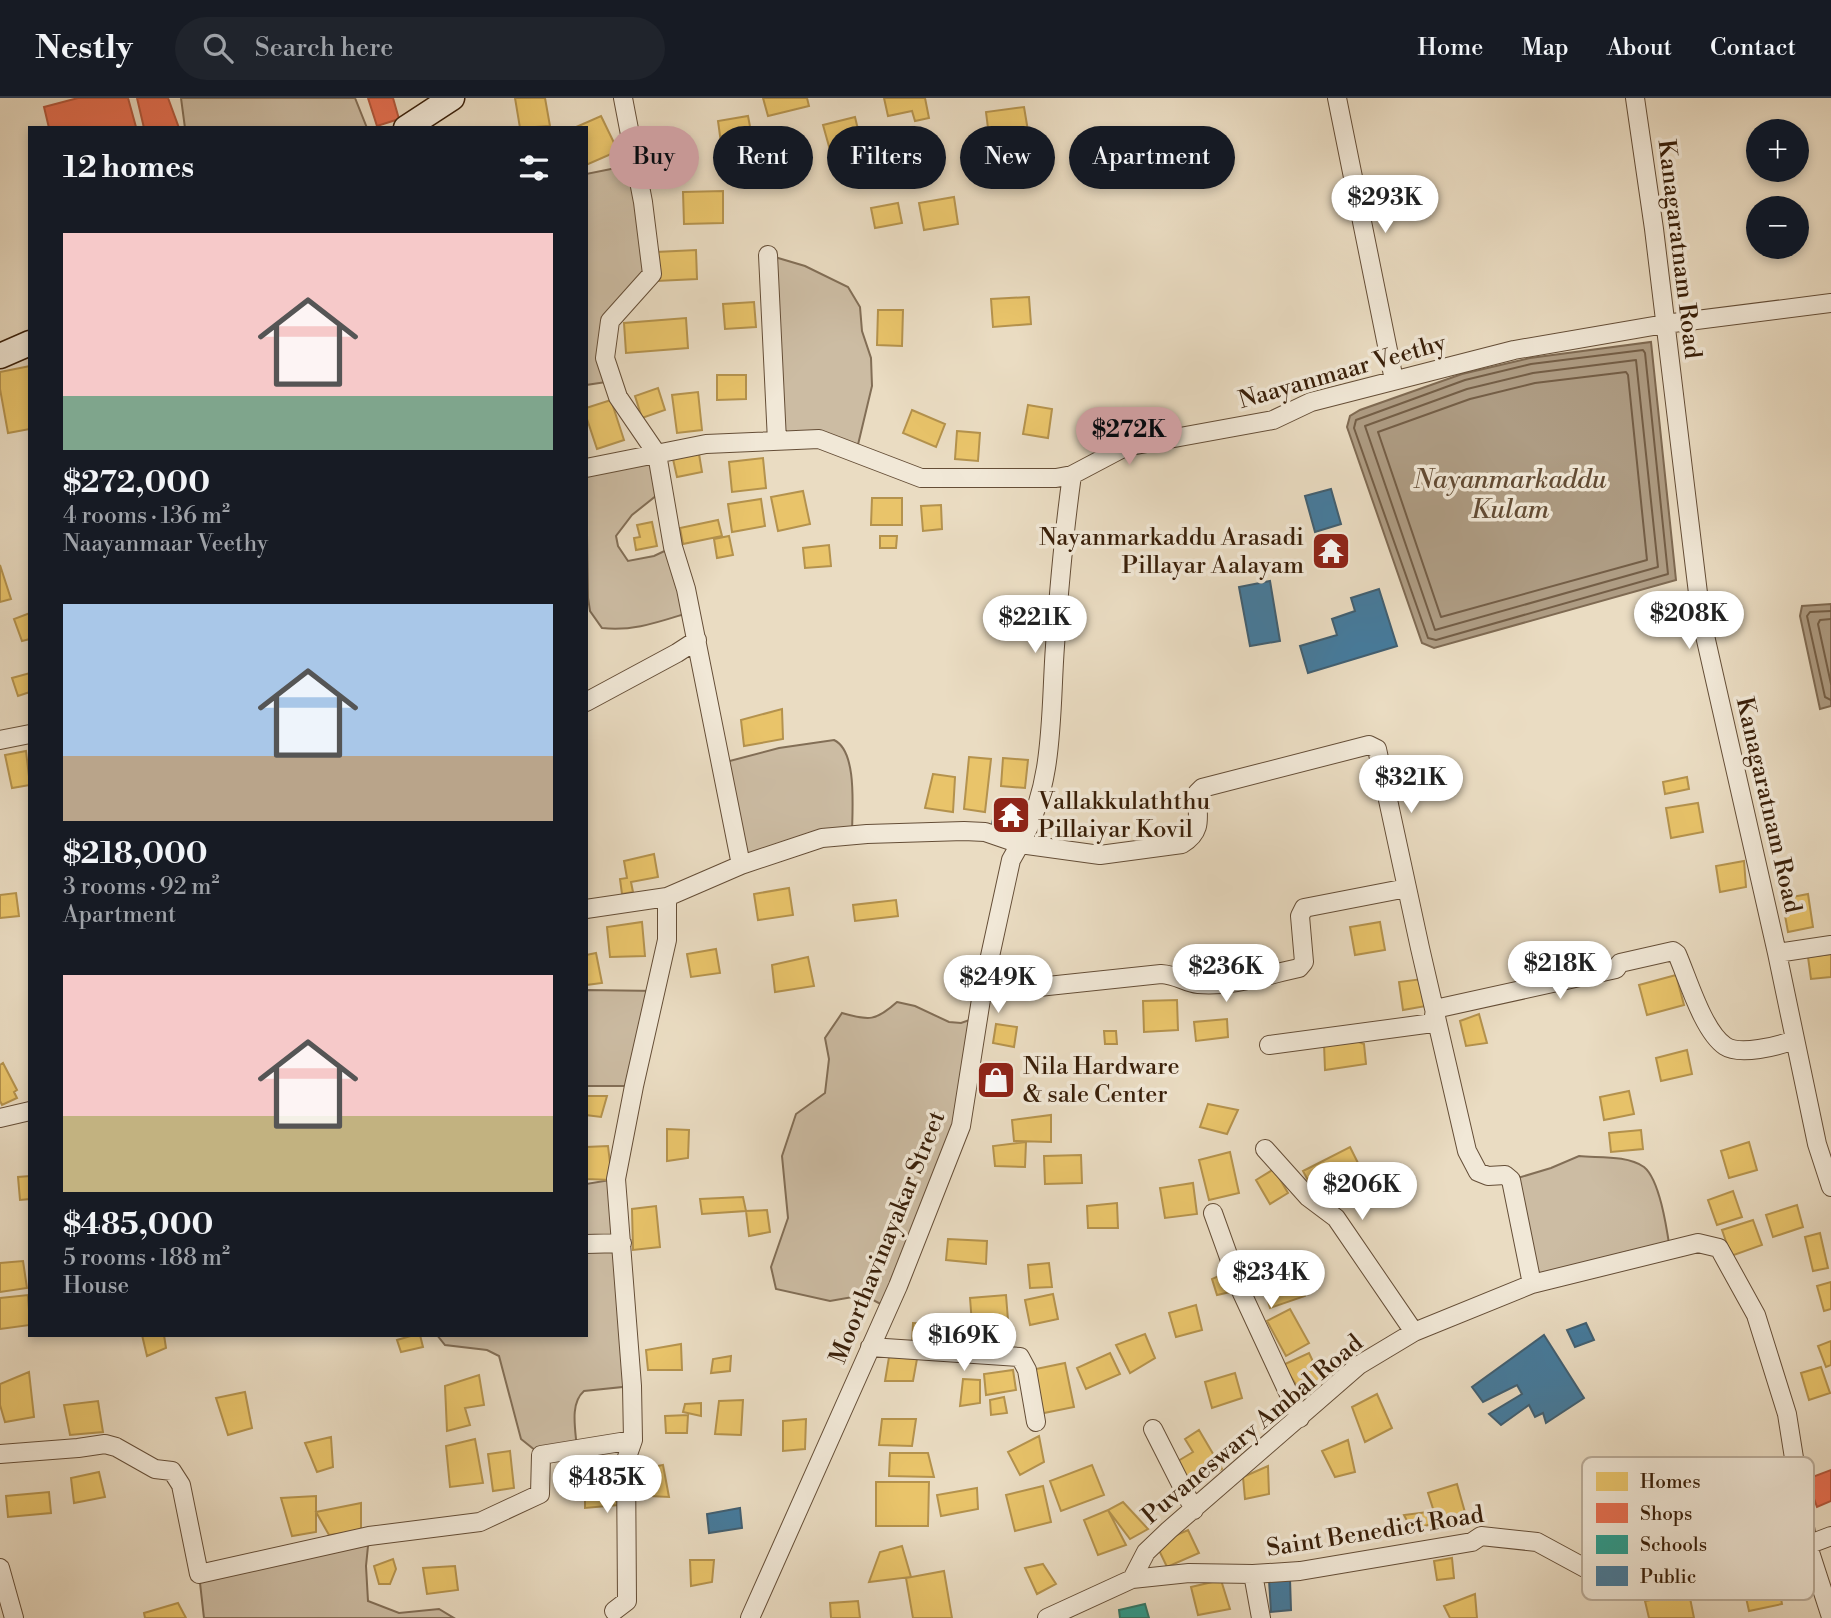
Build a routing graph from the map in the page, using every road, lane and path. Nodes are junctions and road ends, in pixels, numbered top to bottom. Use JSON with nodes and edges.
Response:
{"nodes":[{"id":1,"x":452,"y":98,"type":"edge"},
{"id":2,"x":623,"y":98,"type":"edge"},
{"id":3,"x":1337,"y":98,"type":"edge"},
{"id":4,"x":1635,"y":98,"type":"edge"},
{"id":5,"x":409,"y":126,"type":"edge"},
{"id":6,"x":768,"y":255,"type":"dead end"},
{"id":7,"x":1831,"y":303,"type":"edge"},
{"id":8,"x":1665,"y":324,"type":"junction"},
{"id":9,"x":28,"y":344,"type":"edge"},
{"id":10,"x":2,"y":350,"type":"edge"},
{"id":11,"x":1394,"y":380,"type":"junction"},
{"id":12,"x":778,"y":441,"type":"junction"},
{"id":13,"x":657,"y":454,"type":"junction"},
{"id":14,"x":588,"y":468,"type":"edge"},
{"id":15,"x":1072,"y":475,"type":"junction"},
{"id":16,"x":696,"y":640,"type":"junction"},
{"id":17,"x":588,"y":701,"type":"edge"},
{"id":18,"x":28,"y":734,"type":"edge"},
{"id":19,"x":0,"y":740,"type":"edge"},
{"id":20,"x":1020,"y":844,"type":"junction"},
{"id":21,"x":741,"y":865,"type":"junction"},
{"id":22,"x":1407,"y":888,"type":"junction"},
{"id":23,"x":667,"y":897,"type":"junction"},
{"id":24,"x":588,"y":909,"type":"edge"},
{"id":25,"x":1831,"y":945,"type":"edge"},
{"id":26,"x":1777,"y":953,"type":"junction"},
{"id":27,"x":982,"y":993,"type":"junction"},
{"id":28,"x":1435,"y":1009,"type":"junction"},
{"id":29,"x":1794,"y":1040,"type":"junction"},
{"id":30,"x":1269,"y":1045,"type":"dead end"},
{"id":31,"x":28,"y":1111,"type":"edge"},
{"id":32,"x":0,"y":1118,"type":"edge"},
{"id":33,"x":1265,"y":1149,"type":"dead end"},
{"id":34,"x":1831,"y":1187,"type":"edge"},
{"id":35,"x":1213,"y":1213,"type":"dead end"},
{"id":36,"x":622,"y":1243,"type":"junction"},
{"id":37,"x":588,"y":1244,"type":"edge"},
{"id":38,"x":1532,"y":1284,"type":"junction"},
{"id":39,"x":1414,"y":1332,"type":"junction"},
{"id":40,"x":870,"y":1347,"type":"junction"},
{"id":41,"x":1300,"y":1418,"type":"junction"},
{"id":42,"x":1036,"y":1422,"type":"dead end"},
{"id":43,"x":1153,"y":1429,"type":"dead end"},
{"id":44,"x":633,"y":1440,"type":"junction"},
{"id":45,"x":0,"y":1454,"type":"edge"},
{"id":46,"x":1794,"y":1457,"type":"edge"},
{"id":47,"x":1194,"y":1510,"type":"junction"},
{"id":48,"x":1831,"y":1536,"type":"edge"},
{"id":49,"x":1814,"y":1543,"type":"edge"},
{"id":50,"x":1814,"y":1565,"type":"edge"},
{"id":51,"x":1582,"y":1567,"type":"edge"},
{"id":52,"x":0,"y":1568,"type":"edge"},
{"id":53,"x":1253,"y":1574,"type":"junction"},
{"id":54,"x":1132,"y":1579,"type":"junction"},
{"id":55,"x":614,"y":1611,"type":"dead end"},
{"id":56,"x":1831,"y":1617,"type":"edge"},
{"id":57,"x":13,"y":1618,"type":"edge"},
{"id":58,"x":750,"y":1618,"type":"edge"},
{"id":59,"x":1047,"y":1618,"type":"edge"},
{"id":60,"x":1261,"y":1618,"type":"edge"}],
"edges":[{"from":1,"to":5,"type":"main road"},
{"from":2,"to":13,"type":"street"},
{"from":3,"to":11,"type":"street"},
{"from":4,"to":8,"type":"street","name":"Kanagaratnam Road"},
{"from":6,"to":12,"type":"street"},
{"from":7,"to":8,"type":"street","name":"Naayanmaar Veethy"},
{"from":8,"to":11,"type":"street","name":"Naayanmaar Veethy"},
{"from":8,"to":26,"type":"street","name":"Kanagaratnam Road"},
{"from":9,"to":10,"type":"main road"},
{"from":11,"to":15,"type":"street","name":"Naayanmaar Veethy"},
{"from":12,"to":13,"type":"street","name":"Naayanmaar Veethy"},
{"from":12,"to":15,"type":"street","name":"Naayanmaar Veethy"},
{"from":13,"to":14,"type":"street","name":"Naayanmaar Veethy"},
{"from":13,"to":16,"type":"street"},
{"from":15,"to":20,"type":"street","name":"Moorthavinayakar Street"},
{"from":16,"to":17,"type":"street"},
{"from":16,"to":21,"type":"street"},
{"from":18,"to":19,"type":"street"},
{"from":20,"to":21,"type":"street"},
{"from":20,"to":22,"type":"street"},
{"from":20,"to":27,"type":"street","name":"Moorthavinayakar Street"},
{"from":21,"to":23,"type":"street"},
{"from":22,"to":27,"type":"street"},
{"from":22,"to":28,"type":"street"},
{"from":23,"to":24,"type":"street"},
{"from":23,"to":36,"type":"street"},
{"from":25,"to":26,"type":"street"},
{"from":26,"to":29,"type":"street","name":"Kanagaratnam Road"},
{"from":27,"to":40,"type":"street","name":"Moorthavinayakar Street"},
{"from":28,"to":29,"type":"street"},
{"from":28,"to":30,"type":"street"},
{"from":28,"to":38,"type":"street"},
{"from":29,"to":34,"type":"street","name":"Kanagaratnam Road"},
{"from":31,"to":32,"type":"street"},
{"from":33,"to":39,"type":"street"},
{"from":35,"to":41,"type":"street"},
{"from":36,"to":37,"type":"street"},
{"from":36,"to":44,"type":"street"},
{"from":38,"to":39,"type":"street","name":"Puvaneswary Ambal Road"},
{"from":38,"to":46,"type":"street","name":"Puvaneswary Ambal Road"},
{"from":39,"to":41,"type":"street","name":"Puvaneswary Ambal Road"},
{"from":40,"to":42,"type":"street"},
{"from":40,"to":58,"type":"street","name":"Moorthavinayakar Street"},
{"from":41,"to":47,"type":"street","name":"Puvaneswary Ambal Road"},
{"from":43,"to":47,"type":"street"},
{"from":44,"to":45,"type":"street"},
{"from":44,"to":55,"type":"street"},
{"from":47,"to":54,"type":"street","name":"Puvaneswary Ambal Road"},
{"from":48,"to":49,"type":"street","name":"Saint Benedict Road"},
{"from":50,"to":56,"type":"street","name":"Puvaneswary Ambal Road"},
{"from":51,"to":53,"type":"street","name":"Saint Benedict Road"},
{"from":52,"to":57,"type":"street"},
{"from":53,"to":54,"type":"street","name":"Saint Benedict Road"},
{"from":53,"to":60,"type":"street"},
{"from":54,"to":59,"type":"street","name":"Saint Benedict Road"}]}
